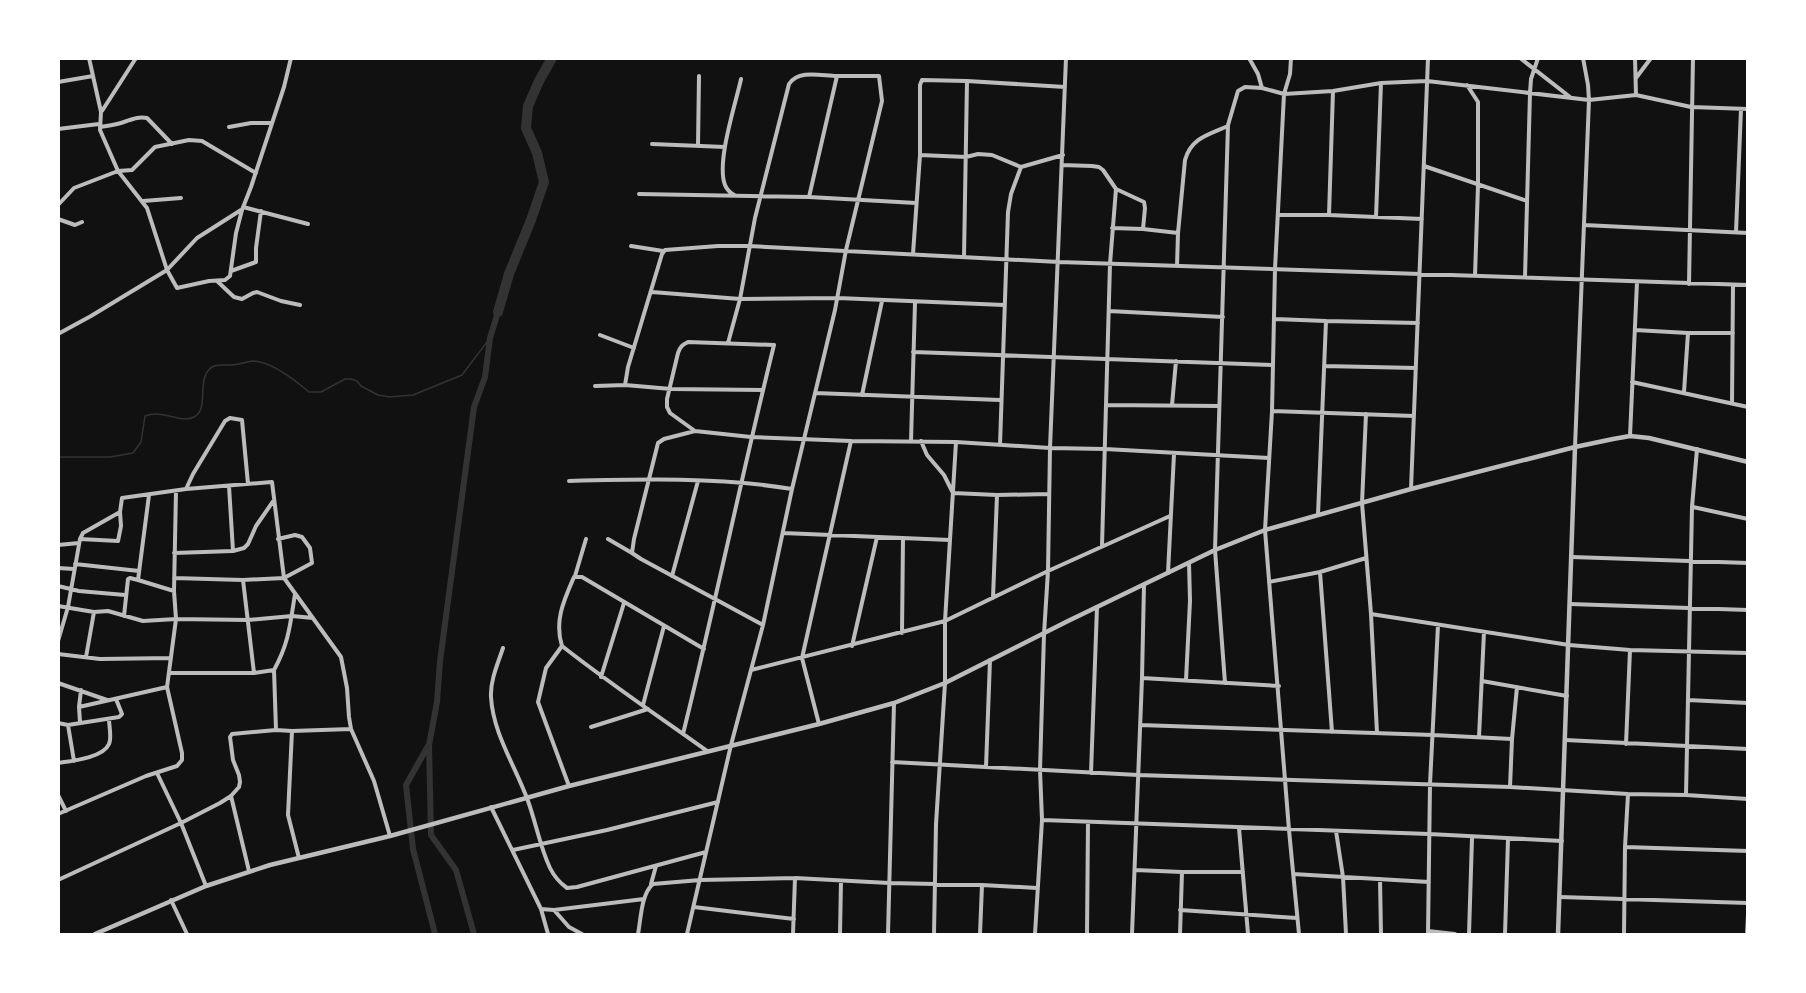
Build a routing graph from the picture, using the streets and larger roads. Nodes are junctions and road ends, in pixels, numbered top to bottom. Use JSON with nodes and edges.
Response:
{"nodes":[{"id":1,"x":89,"y":58,"type":"edge"},
{"id":2,"x":136,"y":58,"type":"edge"},
{"id":3,"x":291,"y":58,"type":"edge"},
{"id":4,"x":1066,"y":58,"type":"edge"},
{"id":5,"x":1249,"y":58,"type":"edge"},
{"id":6,"x":1291,"y":58,"type":"edge"},
{"id":7,"x":1428,"y":58,"type":"edge"},
{"id":8,"x":1520,"y":58,"type":"edge"},
{"id":9,"x":1538,"y":58,"type":"edge"},
{"id":10,"x":1583,"y":58,"type":"edge"},
{"id":11,"x":1635,"y":58,"type":"edge"},
{"id":12,"x":1651,"y":58,"type":"edge"},
{"id":13,"x":1693,"y":58,"type":"edge"},
{"id":14,"x":1534,"y":69,"type":"junction"},
{"id":15,"x":93,"y":76,"type":"junction"},
{"id":16,"x":699,"y":76,"type":"dead end"},
{"id":17,"x":837,"y":76,"type":"junction"},
{"id":18,"x":741,"y":79,"type":"dead end"},
{"id":19,"x":1636,"y":79,"type":"junction"},
{"id":20,"x":967,"y":81,"type":"junction"},
{"id":21,"x":1428,"y":81,"type":"junction"},
{"id":22,"x":58,"y":82,"type":"edge"},
{"id":23,"x":1382,"y":83,"type":"junction"},
{"id":24,"x":1466,"y":84,"type":"junction"},
{"id":25,"x":1065,"y":87,"type":"junction"},
{"id":26,"x":1262,"y":88,"type":"junction"},
{"id":27,"x":1333,"y":92,"type":"junction"},
{"id":28,"x":1530,"y":93,"type":"junction"},
{"id":29,"x":1284,"y":94,"type":"junction"},
{"id":30,"x":1636,"y":95,"type":"junction"},
{"id":31,"x":1571,"y":98,"type":"junction"},
{"id":32,"x":1589,"y":100,"type":"junction"},
{"id":33,"x":1691,"y":107,"type":"junction"},
{"id":34,"x":1741,"y":109,"type":"junction"},
{"id":35,"x":1748,"y":109,"type":"edge"},
{"id":36,"x":101,"y":112,"type":"junction"},
{"id":37,"x":272,"y":123,"type":"junction"},
{"id":38,"x":100,"y":125,"type":"junction"},
{"id":39,"x":1228,"y":125,"type":"junction"},
{"id":40,"x":229,"y":127,"type":"dead end"},
{"id":41,"x":58,"y":129,"type":"edge"},
{"id":42,"x":172,"y":144,"type":"junction"},
{"id":43,"x":652,"y":144,"type":"dead end"},
{"id":44,"x":698,"y":146,"type":"junction"},
{"id":45,"x":725,"y":147,"type":"junction"},
{"id":46,"x":920,"y":155,"type":"junction"},
{"id":47,"x":1063,"y":155,"type":"junction"},
{"id":48,"x":966,"y":157,"type":"junction"},
{"id":49,"x":1062,"y":165,"type":"junction"},
{"id":50,"x":1424,"y":165,"type":"junction"},
{"id":51,"x":1021,"y":166,"type":"junction"},
{"id":52,"x":118,"y":171,"type":"junction"},
{"id":53,"x":256,"y":173,"type":"junction"},
{"id":54,"x":1478,"y":184,"type":"junction"},
{"id":55,"x":1116,"y":189,"type":"junction"},
{"id":56,"x":639,"y":194,"type":"dead end"},
{"id":57,"x":735,"y":195,"type":"junction"},
{"id":58,"x":760,"y":196,"type":"junction"},
{"id":59,"x":808,"y":197,"type":"junction"},
{"id":60,"x":181,"y":198,"type":"dead end"},
{"id":61,"x":858,"y":199,"type":"junction"},
{"id":62,"x":143,"y":201,"type":"junction"},
{"id":63,"x":1527,"y":201,"type":"junction"},
{"id":64,"x":916,"y":203,"type":"junction"},
{"id":65,"x":58,"y":205,"type":"edge"},
{"id":66,"x":242,"y":208,"type":"junction"},
{"id":67,"x":261,"y":211,"type":"junction"},
{"id":68,"x":1329,"y":214,"type":"junction"},
{"id":69,"x":1279,"y":215,"type":"junction"},
{"id":70,"x":1376,"y":217,"type":"junction"},
{"id":71,"x":58,"y":219,"type":"edge"},
{"id":72,"x":1422,"y":219,"type":"junction"},
{"id":73,"x":82,"y":222,"type":"dead end"},
{"id":74,"x":308,"y":224,"type":"dead end"},
{"id":75,"x":1584,"y":225,"type":"junction"},
{"id":76,"x":1112,"y":228,"type":"junction"},
{"id":77,"x":1143,"y":229,"type":"junction"},
{"id":78,"x":1690,"y":229,"type":"junction"},
{"id":79,"x":1736,"y":232,"type":"junction"},
{"id":80,"x":1178,"y":233,"type":"junction"},
{"id":81,"x":1748,"y":233,"type":"edge"},
{"id":82,"x":632,"y":246,"type":"dead end"},
{"id":83,"x":749,"y":246,"type":"junction"},
{"id":84,"x":846,"y":250,"type":"junction"},
{"id":85,"x":663,"y":251,"type":"junction"},
{"id":86,"x":913,"y":254,"type":"junction"},
{"id":87,"x":964,"y":258,"type":"junction"},
{"id":88,"x":1005,"y":259,"type":"junction"},
{"id":89,"x":1059,"y":262,"type":"junction"},
{"id":90,"x":1110,"y":264,"type":"junction"},
{"id":91,"x":1177,"y":266,"type":"junction"},
{"id":92,"x":1224,"y":268,"type":"junction"},
{"id":93,"x":1275,"y":269,"type":"junction"},
{"id":94,"x":167,"y":270,"type":"junction"},
{"id":95,"x":231,"y":271,"type":"junction"},
{"id":96,"x":1420,"y":274,"type":"junction"},
{"id":97,"x":1475,"y":276,"type":"junction"},
{"id":98,"x":1525,"y":278,"type":"junction"},
{"id":99,"x":1582,"y":280,"type":"junction"},
{"id":100,"x":217,"y":281,"type":"junction"},
{"id":101,"x":1637,"y":282,"type":"junction"},
{"id":102,"x":1689,"y":284,"type":"junction"},
{"id":103,"x":1733,"y":285,"type":"junction"},
{"id":104,"x":1748,"y":285,"type":"edge"},
{"id":105,"x":652,"y":292,"type":"junction"},
{"id":106,"x":838,"y":298,"type":"junction"},
{"id":107,"x":740,"y":299,"type":"junction"},
{"id":108,"x":882,"y":301,"type":"junction"},
{"id":109,"x":915,"y":303,"type":"junction"},
{"id":110,"x":300,"y":305,"type":"dead end"},
{"id":111,"x":1004,"y":305,"type":"junction"},
{"id":112,"x":1109,"y":311,"type":"junction"},
{"id":113,"x":1223,"y":317,"type":"junction"},
{"id":114,"x":1275,"y":319,"type":"junction"},
{"id":115,"x":1326,"y":321,"type":"junction"},
{"id":116,"x":1418,"y":323,"type":"junction"},
{"id":117,"x":1635,"y":330,"type":"junction"},
{"id":118,"x":1688,"y":333,"type":"junction"},
{"id":119,"x":1733,"y":333,"type":"junction"},
{"id":120,"x":58,"y":334,"type":"edge"},
{"id":121,"x":600,"y":335,"type":"dead end"},
{"id":122,"x":728,"y":343,"type":"junction"},
{"id":123,"x":633,"y":348,"type":"junction"},
{"id":124,"x":913,"y":352,"type":"junction"},
{"id":125,"x":1004,"y":354,"type":"junction"},
{"id":126,"x":1055,"y":357,"type":"junction"},
{"id":127,"x":1107,"y":358,"type":"junction"},
{"id":128,"x":1176,"y":361,"type":"junction"},
{"id":129,"x":1220,"y":363,"type":"junction"},
{"id":130,"x":1273,"y":365,"type":"junction"},
{"id":131,"x":1324,"y":366,"type":"junction"},
{"id":132,"x":1416,"y":368,"type":"junction"},
{"id":133,"x":1632,"y":382,"type":"junction"},
{"id":134,"x":594,"y":386,"type":"dead end"},
{"id":135,"x":625,"y":386,"type":"junction"},
{"id":136,"x":671,"y":389,"type":"junction"},
{"id":137,"x":763,"y":390,"type":"junction"},
{"id":138,"x":1684,"y":392,"type":"junction"},
{"id":139,"x":815,"y":393,"type":"junction"},
{"id":140,"x":862,"y":395,"type":"junction"},
{"id":141,"x":912,"y":397,"type":"junction"},
{"id":142,"x":1000,"y":400,"type":"junction"},
{"id":143,"x":1732,"y":403,"type":"junction"},
{"id":144,"x":1106,"y":405,"type":"junction"},
{"id":145,"x":1173,"y":405,"type":"junction"},
{"id":146,"x":1219,"y":406,"type":"junction"},
{"id":147,"x":1748,"y":407,"type":"edge"},
{"id":148,"x":1272,"y":411,"type":"junction"},
{"id":149,"x":1321,"y":412,"type":"junction"},
{"id":150,"x":1366,"y":414,"type":"junction"},
{"id":151,"x":1414,"y":416,"type":"junction"},
{"id":152,"x":695,"y":431,"type":"junction"},
{"id":153,"x":1630,"y":436,"type":"junction"},
{"id":154,"x":752,"y":437,"type":"junction"},
{"id":155,"x":804,"y":438,"type":"junction"},
{"id":156,"x":851,"y":441,"type":"junction"},
{"id":157,"x":911,"y":441,"type":"junction"},
{"id":158,"x":921,"y":441,"type":"junction"},
{"id":159,"x":956,"y":442,"type":"junction"},
{"id":160,"x":1000,"y":445,"type":"junction"},
{"id":161,"x":1575,"y":447,"type":"junction"},
{"id":162,"x":1050,"y":448,"type":"junction"},
{"id":163,"x":1105,"y":449,"type":"junction"},
{"id":164,"x":1697,"y":449,"type":"junction"},
{"id":165,"x":1174,"y":454,"type":"junction"},
{"id":166,"x":1218,"y":456,"type":"junction"},
{"id":167,"x":1269,"y":458,"type":"junction"},
{"id":168,"x":1748,"y":462,"type":"edge"},
{"id":169,"x":649,"y":479,"type":"junction"},
{"id":170,"x":569,"y":481,"type":"dead end"},
{"id":171,"x":698,"y":481,"type":"junction"},
{"id":172,"x":248,"y":484,"type":"junction"},
{"id":173,"x":741,"y":484,"type":"junction"},
{"id":174,"x":229,"y":486,"type":"junction"},
{"id":175,"x":186,"y":489,"type":"junction"},
{"id":176,"x":792,"y":489,"type":"junction"},
{"id":177,"x":1411,"y":489,"type":"junction"},
{"id":178,"x":176,"y":491,"type":"junction"},
{"id":179,"x":953,"y":493,"type":"junction"},
{"id":180,"x":1049,"y":494,"type":"junction"},
{"id":181,"x":149,"y":495,"type":"junction"},
{"id":182,"x":997,"y":495,"type":"junction"},
{"id":183,"x":274,"y":500,"type":"junction"},
{"id":184,"x":1362,"y":503,"type":"junction"},
{"id":185,"x":1692,"y":507,"type":"junction"},
{"id":186,"x":120,"y":512,"type":"junction"},
{"id":187,"x":1318,"y":515,"type":"junction"},
{"id":188,"x":1170,"y":516,"type":"junction"},
{"id":189,"x":1748,"y":519,"type":"edge"},
{"id":190,"x":1265,"y":530,"type":"junction"},
{"id":191,"x":783,"y":533,"type":"junction"},
{"id":192,"x":830,"y":535,"type":"junction"},
{"id":193,"x":877,"y":537,"type":"junction"},
{"id":194,"x":608,"y":538,"type":"dead end"},
{"id":195,"x":903,"y":538,"type":"junction"},
{"id":196,"x":279,"y":539,"type":"junction"},
{"id":197,"x":586,"y":539,"type":"dead end"},
{"id":198,"x":950,"y":540,"type":"junction"},
{"id":199,"x":79,"y":541,"type":"junction"},
{"id":200,"x":58,"y":545,"type":"edge"},
{"id":201,"x":1102,"y":547,"type":"junction"},
{"id":202,"x":1215,"y":550,"type":"junction"},
{"id":203,"x":233,"y":551,"type":"junction"},
{"id":204,"x":174,"y":553,"type":"junction"},
{"id":205,"x":632,"y":553,"type":"junction"},
{"id":206,"x":1572,"y":557,"type":"junction"},
{"id":207,"x":1366,"y":558,"type":"junction"},
{"id":208,"x":1692,"y":562,"type":"junction"},
{"id":209,"x":1189,"y":563,"type":"junction"},
{"id":210,"x":1748,"y":563,"type":"edge"},
{"id":211,"x":75,"y":567,"type":"junction"},
{"id":212,"x":58,"y":568,"type":"edge"},
{"id":213,"x":139,"y":571,"type":"junction"},
{"id":214,"x":1048,"y":571,"type":"junction"},
{"id":215,"x":1320,"y":572,"type":"junction"},
{"id":216,"x":1168,"y":574,"type":"junction"},
{"id":217,"x":672,"y":576,"type":"junction"},
{"id":218,"x":574,"y":577,"type":"junction"},
{"id":219,"x":174,"y":578,"type":"junction"},
{"id":220,"x":284,"y":578,"type":"junction"},
{"id":221,"x":138,"y":580,"type":"junction"},
{"id":222,"x":243,"y":580,"type":"junction"},
{"id":223,"x":1269,"y":582,"type":"junction"},
{"id":224,"x":1144,"y":585,"type":"junction"},
{"id":225,"x":58,"y":586,"type":"edge"},
{"id":226,"x":71,"y":589,"type":"junction"},
{"id":227,"x":174,"y":591,"type":"junction"},
{"id":228,"x":295,"y":594,"type":"junction"},
{"id":229,"x":125,"y":595,"type":"junction"},
{"id":230,"x":993,"y":598,"type":"junction"},
{"id":231,"x":716,"y":599,"type":"junction"},
{"id":232,"x":624,"y":603,"type":"junction"},
{"id":233,"x":1570,"y":604,"type":"junction"},
{"id":234,"x":58,"y":606,"type":"edge"},
{"id":235,"x":68,"y":607,"type":"junction"},
{"id":236,"x":1097,"y":607,"type":"junction"},
{"id":237,"x":1691,"y":607,"type":"junction"},
{"id":238,"x":1748,"y":610,"type":"edge"},
{"id":239,"x":94,"y":612,"type":"junction"},
{"id":240,"x":1371,"y":614,"type":"junction"},
{"id":241,"x":124,"y":616,"type":"junction"},
{"id":242,"x":292,"y":616,"type":"junction"},
{"id":243,"x":314,"y":618,"type":"junction"},
{"id":244,"x":176,"y":619,"type":"junction"},
{"id":245,"x":248,"y":620,"type":"junction"},
{"id":246,"x":945,"y":621,"type":"junction"},
{"id":247,"x":60,"y":625,"type":"edge"},
{"id":248,"x":762,"y":625,"type":"junction"},
{"id":249,"x":1438,"y":625,"type":"junction"},
{"id":250,"x":664,"y":626,"type":"junction"},
{"id":251,"x":1484,"y":632,"type":"junction"},
{"id":252,"x":902,"y":633,"type":"junction"},
{"id":253,"x":1044,"y":634,"type":"junction"},
{"id":254,"x":58,"y":641,"type":"edge"},
{"id":255,"x":1569,"y":645,"type":"junction"},
{"id":256,"x":562,"y":646,"type":"junction"},
{"id":257,"x":852,"y":646,"type":"junction"},
{"id":258,"x":502,"y":648,"type":"dead end"},
{"id":259,"x":704,"y":649,"type":"junction"},
{"id":260,"x":1630,"y":650,"type":"junction"},
{"id":261,"x":1690,"y":653,"type":"junction"},
{"id":262,"x":58,"y":654,"type":"edge"},
{"id":263,"x":1748,"y":654,"type":"edge"},
{"id":264,"x":86,"y":657,"type":"junction"},
{"id":265,"x":171,"y":658,"type":"junction"},
{"id":266,"x":802,"y":658,"type":"junction"},
{"id":267,"x":990,"y":660,"type":"junction"},
{"id":268,"x":274,"y":670,"type":"junction"},
{"id":269,"x":751,"y":670,"type":"junction"},
{"id":270,"x":169,"y":673,"type":"junction"},
{"id":271,"x":254,"y":673,"type":"junction"},
{"id":272,"x":601,"y":677,"type":"junction"},
{"id":273,"x":1142,"y":678,"type":"junction"},
{"id":274,"x":1186,"y":680,"type":"junction"},
{"id":275,"x":1482,"y":681,"type":"junction"},
{"id":276,"x":58,"y":683,"type":"edge"},
{"id":277,"x":945,"y":683,"type":"junction"},
{"id":278,"x":1225,"y":683,"type":"junction"},
{"id":279,"x":1279,"y":686,"type":"junction"},
{"id":280,"x":167,"y":687,"type":"junction"},
{"id":281,"x":1517,"y":687,"type":"junction"},
{"id":282,"x":81,"y":690,"type":"junction"},
{"id":283,"x":1567,"y":696,"type":"junction"},
{"id":284,"x":116,"y":699,"type":"junction"},
{"id":285,"x":108,"y":700,"type":"junction"},
{"id":286,"x":1689,"y":700,"type":"junction"},
{"id":287,"x":1748,"y":703,"type":"edge"},
{"id":288,"x":894,"y":704,"type":"junction"},
{"id":289,"x":644,"y":705,"type":"junction"},
{"id":290,"x":79,"y":707,"type":"junction"},
{"id":291,"x":649,"y":709,"type":"junction"},
{"id":292,"x":109,"y":719,"type":"junction"},
{"id":293,"x":58,"y":723,"type":"edge"},
{"id":294,"x":80,"y":723,"type":"junction"},
{"id":295,"x":819,"y":724,"type":"junction"},
{"id":296,"x":68,"y":725,"type":"junction"},
{"id":297,"x":1140,"y":725,"type":"junction"},
{"id":298,"x":591,"y":728,"type":"dead end"},
{"id":299,"x":351,"y":729,"type":"junction"},
{"id":300,"x":276,"y":730,"type":"junction"},
{"id":301,"x":1282,"y":730,"type":"junction"},
{"id":302,"x":292,"y":731,"type":"junction"},
{"id":303,"x":1332,"y":732,"type":"junction"},
{"id":304,"x":1377,"y":733,"type":"junction"},
{"id":305,"x":683,"y":734,"type":"junction"},
{"id":306,"x":1433,"y":735,"type":"junction"},
{"id":307,"x":1479,"y":738,"type":"junction"},
{"id":308,"x":1512,"y":739,"type":"junction"},
{"id":309,"x":1565,"y":740,"type":"junction"},
{"id":310,"x":1626,"y":744,"type":"junction"},
{"id":311,"x":731,"y":745,"type":"junction"},
{"id":312,"x":1686,"y":747,"type":"junction"},
{"id":313,"x":1748,"y":748,"type":"edge"},
{"id":314,"x":707,"y":751,"type":"junction"},
{"id":315,"x":74,"y":761,"type":"junction"},
{"id":316,"x":892,"y":762,"type":"junction"},
{"id":317,"x":58,"y":764,"type":"edge"},
{"id":318,"x":939,"y":765,"type":"junction"},
{"id":319,"x":986,"y":766,"type":"junction"},
{"id":320,"x":1040,"y":770,"type":"junction"},
{"id":321,"x":157,"y":773,"type":"junction"},
{"id":322,"x":1091,"y":773,"type":"junction"},
{"id":323,"x":1138,"y":775,"type":"junction"},
{"id":324,"x":1285,"y":779,"type":"junction"},
{"id":325,"x":1430,"y":784,"type":"junction"},
{"id":326,"x":569,"y":786,"type":"junction"},
{"id":327,"x":1510,"y":787,"type":"junction"},
{"id":328,"x":1563,"y":790,"type":"junction"},
{"id":329,"x":1628,"y":794,"type":"junction"},
{"id":330,"x":58,"y":795,"type":"edge"},
{"id":331,"x":1686,"y":795,"type":"junction"},
{"id":332,"x":231,"y":796,"type":"junction"},
{"id":333,"x":527,"y":798,"type":"junction"},
{"id":334,"x":1748,"y":799,"type":"edge"},
{"id":335,"x":717,"y":802,"type":"junction"},
{"id":336,"x":491,"y":807,"type":"junction"},
{"id":337,"x":66,"y":811,"type":"junction"},
{"id":338,"x":58,"y":814,"type":"edge"},
{"id":339,"x":1042,"y":819,"type":"junction"},
{"id":340,"x":1088,"y":822,"type":"junction"},
{"id":341,"x":181,"y":823,"type":"junction"},
{"id":342,"x":1137,"y":824,"type":"junction"},
{"id":343,"x":1239,"y":828,"type":"junction"},
{"id":344,"x":1289,"y":830,"type":"junction"},
{"id":345,"x":1336,"y":831,"type":"junction"},
{"id":346,"x":1429,"y":834,"type":"junction"},
{"id":347,"x":390,"y":836,"type":"junction"},
{"id":348,"x":1472,"y":838,"type":"junction"},
{"id":349,"x":1508,"y":839,"type":"junction"},
{"id":350,"x":1562,"y":842,"type":"junction"},
{"id":351,"x":542,"y":844,"type":"junction"},
{"id":352,"x":1625,"y":847,"type":"junction"},
{"id":353,"x":513,"y":850,"type":"junction"},
{"id":354,"x":1748,"y":851,"type":"edge"},
{"id":355,"x":706,"y":852,"type":"junction"},
{"id":356,"x":299,"y":858,"type":"junction"},
{"id":357,"x":656,"y":866,"type":"junction"},
{"id":358,"x":1135,"y":870,"type":"junction"},
{"id":359,"x":249,"y":871,"type":"junction"},
{"id":360,"x":1182,"y":872,"type":"junction"},
{"id":361,"x":1243,"y":872,"type":"junction"},
{"id":362,"x":1293,"y":874,"type":"junction"},
{"id":363,"x":1343,"y":877,"type":"junction"},
{"id":364,"x":795,"y":878,"type":"junction"},
{"id":365,"x":1380,"y":879,"type":"junction"},
{"id":366,"x":58,"y":880,"type":"edge"},
{"id":367,"x":700,"y":880,"type":"junction"},
{"id":368,"x":841,"y":881,"type":"junction"},
{"id":369,"x":1429,"y":882,"type":"junction"},
{"id":370,"x":889,"y":883,"type":"junction"},
{"id":371,"x":936,"y":884,"type":"junction"},
{"id":372,"x":651,"y":885,"type":"junction"},
{"id":373,"x":982,"y":885,"type":"junction"},
{"id":374,"x":206,"y":886,"type":"junction"},
{"id":375,"x":1037,"y":888,"type":"junction"},
{"id":376,"x":1560,"y":897,"type":"junction"},
{"id":377,"x":644,"y":899,"type":"junction"},
{"id":378,"x":171,"y":900,"type":"junction"},
{"id":379,"x":1624,"y":900,"type":"junction"},
{"id":380,"x":1748,"y":903,"type":"edge"},
{"id":381,"x":694,"y":907,"type":"junction"},
{"id":382,"x":541,"y":909,"type":"junction"},
{"id":383,"x":554,"y":910,"type":"junction"},
{"id":384,"x":1180,"y":910,"type":"junction"},
{"id":385,"x":1246,"y":914,"type":"junction"},
{"id":386,"x":1748,"y":915,"type":"edge"},
{"id":387,"x":1297,"y":918,"type":"junction"},
{"id":388,"x":794,"y":919,"type":"junction"},
{"id":389,"x":1428,"y":933,"type":"edge"},
{"id":390,"x":95,"y":934,"type":"edge"},
{"id":391,"x":187,"y":934,"type":"edge"},
{"id":392,"x":548,"y":934,"type":"edge"},
{"id":393,"x":582,"y":934,"type":"edge"},
{"id":394,"x":638,"y":934,"type":"edge"},
{"id":395,"x":687,"y":934,"type":"edge"},
{"id":396,"x":793,"y":934,"type":"edge"},
{"id":397,"x":840,"y":934,"type":"edge"},
{"id":398,"x":888,"y":934,"type":"edge"},
{"id":399,"x":934,"y":934,"type":"edge"},
{"id":400,"x":980,"y":934,"type":"edge"},
{"id":401,"x":1035,"y":934,"type":"edge"},
{"id":402,"x":1087,"y":934,"type":"edge"},
{"id":403,"x":1132,"y":934,"type":"edge"},
{"id":404,"x":1180,"y":934,"type":"edge"},
{"id":405,"x":1248,"y":934,"type":"edge"},
{"id":406,"x":1299,"y":934,"type":"edge"},
{"id":407,"x":1346,"y":934,"type":"edge"},
{"id":408,"x":1381,"y":934,"type":"edge"},
{"id":409,"x":1455,"y":934,"type":"edge"},
{"id":410,"x":1469,"y":934,"type":"edge"},
{"id":411,"x":1505,"y":934,"type":"edge"},
{"id":412,"x":1558,"y":934,"type":"edge"},
{"id":413,"x":1624,"y":934,"type":"edge"},
{"id":414,"x":1747,"y":934,"type":"edge"}],
"edges":[{"from":1,"to":15,"type":"street"},
{"from":2,"to":36,"type":"street"},
{"from":3,"to":37,"type":"street"},
{"from":4,"to":25,"type":"street"},
{"from":5,"to":26,"type":"street"},
{"from":6,"to":29,"type":"street"},
{"from":7,"to":21,"type":"street"},
{"from":8,"to":14,"type":"street"},
{"from":9,"to":14,"type":"street"},
{"from":10,"to":32,"type":"street"},
{"from":11,"to":19,"type":"street"},
{"from":12,"to":19,"type":"street"},
{"from":13,"to":33,"type":"street"},
{"from":14,"to":28,"type":"street"},
{"from":14,"to":31,"type":"street"},
{"from":15,"to":22,"type":"street"},
{"from":15,"to":36,"type":"street"},
{"from":16,"to":44,"type":"street"},
{"from":17,"to":58,"type":"street"},
{"from":17,"to":59,"type":"street"},
{"from":17,"to":61,"type":"street"},
{"from":18,"to":45,"type":"street"},
{"from":19,"to":30,"type":"street"},
{"from":20,"to":25,"type":"street"},
{"from":20,"to":46,"type":"street"},
{"from":20,"to":48,"type":"street"},
{"from":21,"to":23,"type":"street"},
{"from":21,"to":24,"type":"street"},
{"from":21,"to":50,"type":"street"},
{"from":23,"to":27,"type":"street"},
{"from":23,"to":70,"type":"street"},
{"from":24,"to":28,"type":"street"},
{"from":24,"to":54,"type":"street"},
{"from":25,"to":47,"type":"street"},
{"from":26,"to":29,"type":"street"},
{"from":26,"to":39,"type":"street"},
{"from":27,"to":29,"type":"street"},
{"from":27,"to":68,"type":"street"},
{"from":28,"to":31,"type":"street"},
{"from":28,"to":63,"type":"street"},
{"from":29,"to":69,"type":"street"},
{"from":30,"to":32,"type":"street"},
{"from":30,"to":33,"type":"street"},
{"from":31,"to":32,"type":"street"},
{"from":32,"to":75,"type":"street"},
{"from":33,"to":34,"type":"street"},
{"from":33,"to":78,"type":"street"},
{"from":34,"to":35,"type":"street"},
{"from":34,"to":79,"type":"street"},
{"from":36,"to":38,"type":"street"},
{"from":37,"to":40,"type":"street"},
{"from":37,"to":53,"type":"street"},
{"from":38,"to":41,"type":"street"},
{"from":38,"to":42,"type":"street"},
{"from":38,"to":52,"type":"street"},
{"from":39,"to":80,"type":"street"},
{"from":39,"to":92,"type":"street"},
{"from":42,"to":52,"type":"street"},
{"from":42,"to":53,"type":"street"},
{"from":43,"to":44,"type":"street"},
{"from":44,"to":45,"type":"street"},
{"from":45,"to":57,"type":"street"},
{"from":46,"to":48,"type":"street"},
{"from":46,"to":64,"type":"street"},
{"from":47,"to":49,"type":"street"},
{"from":47,"to":51,"type":"street"},
{"from":48,"to":51,"type":"street"},
{"from":48,"to":87,"type":"street"},
{"from":49,"to":55,"type":"street"},
{"from":49,"to":89,"type":"street"},
{"from":50,"to":54,"type":"street"},
{"from":50,"to":72,"type":"street"},
{"from":51,"to":88,"type":"street"},
{"from":52,"to":62,"type":"street"},
{"from":52,"to":65,"type":"street"},
{"from":53,"to":66,"type":"street"},
{"from":54,"to":63,"type":"street"},
{"from":54,"to":97,"type":"street"},
{"from":55,"to":76,"type":"street"},
{"from":55,"to":77,"type":"street"},
{"from":56,"to":57,"type":"street"},
{"from":57,"to":58,"type":"street"},
{"from":58,"to":59,"type":"street"},
{"from":58,"to":83,"type":"street"},
{"from":59,"to":61,"type":"street"},
{"from":60,"to":62,"type":"street"},
{"from":61,"to":64,"type":"street"},
{"from":61,"to":84,"type":"street"},
{"from":62,"to":94,"type":"street"},
{"from":63,"to":98,"type":"street"},
{"from":64,"to":86,"type":"street"},
{"from":66,"to":67,"type":"street"},
{"from":66,"to":94,"type":"street"},
{"from":66,"to":95,"type":"street"},
{"from":67,"to":74,"type":"street"},
{"from":67,"to":95,"type":"street"},
{"from":68,"to":69,"type":"street"},
{"from":68,"to":70,"type":"street"},
{"from":69,"to":93,"type":"street"},
{"from":70,"to":72,"type":"street"},
{"from":71,"to":73,"type":"street"},
{"from":72,"to":96,"type":"street"},
{"from":75,"to":78,"type":"street"},
{"from":75,"to":99,"type":"street"},
{"from":76,"to":77,"type":"street"},
{"from":76,"to":90,"type":"street"},
{"from":77,"to":80,"type":"street"},
{"from":78,"to":79,"type":"street"},
{"from":78,"to":102,"type":"street"},
{"from":79,"to":81,"type":"street"},
{"from":80,"to":91,"type":"street"},
{"from":82,"to":85,"type":"street"},
{"from":83,"to":84,"type":"street"},
{"from":83,"to":85,"type":"street"},
{"from":83,"to":107,"type":"street"},
{"from":84,"to":86,"type":"street"},
{"from":84,"to":106,"type":"street"},
{"from":85,"to":105,"type":"street"},
{"from":86,"to":87,"type":"street"},
{"from":87,"to":88,"type":"street"},
{"from":88,"to":89,"type":"street"},
{"from":88,"to":111,"type":"street"},
{"from":89,"to":90,"type":"street"},
{"from":89,"to":126,"type":"street"},
{"from":90,"to":91,"type":"street"},
{"from":90,"to":112,"type":"street"},
{"from":91,"to":92,"type":"street"},
{"from":92,"to":93,"type":"street"},
{"from":92,"to":113,"type":"street"},
{"from":93,"to":96,"type":"street"},
{"from":93,"to":114,"type":"street"},
{"from":94,"to":100,"type":"street"},
{"from":94,"to":120,"type":"street"},
{"from":95,"to":100,"type":"street"},
{"from":96,"to":97,"type":"street"},
{"from":96,"to":116,"type":"street"},
{"from":97,"to":98,"type":"street"},
{"from":98,"to":99,"type":"street"},
{"from":99,"to":101,"type":"street"},
{"from":99,"to":161,"type":"street"},
{"from":100,"to":110,"type":"street"},
{"from":101,"to":102,"type":"street"},
{"from":101,"to":117,"type":"street"},
{"from":102,"to":103,"type":"street"},
{"from":103,"to":104,"type":"street"},
{"from":103,"to":119,"type":"street"},
{"from":105,"to":107,"type":"street"},
{"from":105,"to":123,"type":"street"},
{"from":106,"to":107,"type":"street"},
{"from":106,"to":108,"type":"street"},
{"from":106,"to":139,"type":"street"},
{"from":107,"to":122,"type":"street"},
{"from":108,"to":109,"type":"street"},
{"from":108,"to":140,"type":"street"},
{"from":109,"to":111,"type":"street"},
{"from":109,"to":124,"type":"street"},
{"from":111,"to":125,"type":"street"},
{"from":112,"to":113,"type":"street"},
{"from":112,"to":127,"type":"street"},
{"from":113,"to":129,"type":"street"},
{"from":114,"to":115,"type":"street"},
{"from":114,"to":130,"type":"street"},
{"from":115,"to":116,"type":"street"},
{"from":115,"to":131,"type":"street"},
{"from":116,"to":132,"type":"street"},
{"from":117,"to":118,"type":"street"},
{"from":117,"to":133,"type":"street"},
{"from":118,"to":119,"type":"street"},
{"from":118,"to":138,"type":"street"},
{"from":119,"to":143,"type":"street"},
{"from":121,"to":123,"type":"street"},
{"from":122,"to":136,"type":"street"},
{"from":122,"to":137,"type":"street"},
{"from":123,"to":135,"type":"street"},
{"from":124,"to":125,"type":"street"},
{"from":124,"to":141,"type":"street"},
{"from":125,"to":126,"type":"street"},
{"from":125,"to":142,"type":"street"},
{"from":126,"to":127,"type":"street"},
{"from":126,"to":162,"type":"street"},
{"from":127,"to":128,"type":"street"},
{"from":127,"to":144,"type":"street"},
{"from":128,"to":129,"type":"street"},
{"from":128,"to":145,"type":"street"},
{"from":129,"to":130,"type":"street"},
{"from":129,"to":146,"type":"street"},
{"from":130,"to":148,"type":"street"},
{"from":131,"to":132,"type":"street"},
{"from":131,"to":149,"type":"street"},
{"from":132,"to":151,"type":"street"},
{"from":133,"to":138,"type":"street"},
{"from":133,"to":153,"type":"street"},
{"from":134,"to":135,"type":"street"},
{"from":135,"to":136,"type":"street"},
{"from":136,"to":137,"type":"street"},
{"from":136,"to":152,"type":"street"},
{"from":137,"to":154,"type":"street"},
{"from":138,"to":143,"type":"street"},
{"from":139,"to":140,"type":"street"},
{"from":139,"to":155,"type":"street"},
{"from":140,"to":141,"type":"street"},
{"from":141,"to":142,"type":"street"},
{"from":141,"to":157,"type":"street"},
{"from":142,"to":160,"type":"street"},
{"from":143,"to":147,"type":"street"},
{"from":144,"to":145,"type":"street"},
{"from":144,"to":163,"type":"street"},
{"from":145,"to":146,"type":"street"},
{"from":146,"to":166,"type":"street"},
{"from":148,"to":149,"type":"street"},
{"from":148,"to":167,"type":"street"},
{"from":149,"to":150,"type":"street"},
{"from":149,"to":187,"type":"street"},
{"from":150,"to":151,"type":"street"},
{"from":150,"to":184,"type":"street"},
{"from":151,"to":177,"type":"street"},
{"from":152,"to":154,"type":"street"},
{"from":152,"to":169,"type":"street"},
{"from":153,"to":161,"type":"street"},
{"from":153,"to":164,"type":"street"},
{"from":154,"to":155,"type":"street"},
{"from":154,"to":173,"type":"street"},
{"from":155,"to":156,"type":"street"},
{"from":155,"to":176,"type":"street"},
{"from":156,"to":157,"type":"street"},
{"from":156,"to":192,"type":"street"},
{"from":157,"to":158,"type":"street"},
{"from":158,"to":159,"type":"street"},
{"from":158,"to":179,"type":"street"},
{"from":159,"to":160,"type":"street"},
{"from":159,"to":179,"type":"street"},
{"from":160,"to":162,"type":"street"},
{"from":161,"to":177,"type":"street"},
{"from":161,"to":206,"type":"street"},
{"from":162,"to":163,"type":"street"},
{"from":162,"to":180,"type":"street"},
{"from":163,"to":165,"type":"street"},
{"from":163,"to":201,"type":"street"},
{"from":164,"to":168,"type":"street"},
{"from":164,"to":185,"type":"street"},
{"from":165,"to":166,"type":"street"},
{"from":165,"to":188,"type":"street"},
{"from":166,"to":167,"type":"street"},
{"from":166,"to":202,"type":"street"},
{"from":167,"to":190,"type":"street"},
{"from":169,"to":170,"type":"street"},
{"from":169,"to":171,"type":"street"},
{"from":169,"to":205,"type":"street"},
{"from":171,"to":173,"type":"street"},
{"from":171,"to":217,"type":"street"},
{"from":172,"to":174,"type":"street"},
{"from":172,"to":175,"type":"street"},
{"from":172,"to":183,"type":"street"},
{"from":173,"to":176,"type":"street"},
{"from":173,"to":231,"type":"street"},
{"from":174,"to":175,"type":"street"},
{"from":174,"to":203,"type":"street"},
{"from":175,"to":178,"type":"street"},
{"from":176,"to":191,"type":"street"},
{"from":177,"to":184,"type":"street"},
{"from":178,"to":181,"type":"street"},
{"from":178,"to":204,"type":"street"},
{"from":179,"to":182,"type":"street"},
{"from":179,"to":198,"type":"street"},
{"from":180,"to":182,"type":"street"},
{"from":180,"to":214,"type":"street"},
{"from":181,"to":186,"type":"street"},
{"from":181,"to":213,"type":"street"},
{"from":182,"to":230,"type":"street"},
{"from":183,"to":196,"type":"street"},
{"from":183,"to":203,"type":"street"},
{"from":184,"to":187,"type":"street"},
{"from":184,"to":207,"type":"street"},
{"from":185,"to":189,"type":"street"},
{"from":185,"to":208,"type":"street"},
{"from":186,"to":199,"type":"street"},
{"from":186,"to":199,"type":"street"},
{"from":187,"to":190,"type":"street"},
{"from":188,"to":201,"type":"street"},
{"from":188,"to":216,"type":"street"},
{"from":190,"to":202,"type":"street"},
{"from":190,"to":223,"type":"street"},
{"from":191,"to":192,"type":"street"},
{"from":191,"to":248,"type":"street"},
{"from":192,"to":193,"type":"street"},
{"from":192,"to":266,"type":"street"},
{"from":193,"to":195,"type":"street"},
{"from":193,"to":257,"type":"street"},
{"from":194,"to":205,"type":"street"},
{"from":195,"to":198,"type":"street"},
{"from":195,"to":252,"type":"street"},
{"from":196,"to":220,"type":"street"},
{"from":196,"to":220,"type":"street"},
{"from":197,"to":218,"type":"street"},
{"from":198,"to":246,"type":"street"},
{"from":199,"to":200,"type":"street"},
{"from":199,"to":211,"type":"street"},
{"from":201,"to":214,"type":"street"},
{"from":202,"to":209,"type":"street"},
{"from":202,"to":278,"type":"street"},
{"from":203,"to":204,"type":"street"},
{"from":204,"to":219,"type":"street"},
{"from":205,"to":217,"type":"street"},
{"from":206,"to":208,"type":"street"},
{"from":206,"to":233,"type":"street"},
{"from":207,"to":215,"type":"street"},
{"from":207,"to":240,"type":"street"},
{"from":208,"to":210,"type":"street"},
{"from":208,"to":237,"type":"street"},
{"from":209,"to":216,"type":"street"},
{"from":209,"to":274,"type":"street"},
{"from":211,"to":212,"type":"street"},
{"from":211,"to":213,"type":"street"},
{"from":211,"to":226,"type":"street"},
{"from":213,"to":221,"type":"street"},
{"from":214,"to":230,"type":"street"},
{"from":214,"to":253,"type":"street"},
{"from":215,"to":223,"type":"street"},
{"from":215,"to":303,"type":"street"},
{"from":216,"to":224,"type":"street"},
{"from":217,"to":231,"type":"street"},
{"from":218,"to":232,"type":"street"},
{"from":218,"to":256,"type":"street"},
{"from":219,"to":222,"type":"street"},
{"from":219,"to":227,"type":"street"},
{"from":220,"to":222,"type":"street"},
{"from":220,"to":228,"type":"street"},
{"from":221,"to":227,"type":"street"},
{"from":221,"to":229,"type":"street"},
{"from":222,"to":245,"type":"street"},
{"from":223,"to":279,"type":"street"},
{"from":224,"to":236,"type":"street"},
{"from":224,"to":273,"type":"street"},
{"from":225,"to":226,"type":"street"},
{"from":226,"to":229,"type":"street"},
{"from":226,"to":235,"type":"street"},
{"from":227,"to":244,"type":"street"},
{"from":228,"to":242,"type":"street"},
{"from":228,"to":243,"type":"street"},
{"from":229,"to":241,"type":"street"},
{"from":230,"to":246,"type":"street"},
{"from":231,"to":248,"type":"street"},
{"from":231,"to":259,"type":"street"},
{"from":232,"to":250,"type":"street"},
{"from":232,"to":272,"type":"street"},
{"from":233,"to":237,"type":"street"},
{"from":233,"to":255,"type":"street"},
{"from":234,"to":235,"type":"street"},
{"from":235,"to":239,"type":"street"},
{"from":235,"to":247,"type":"street"},
{"from":236,"to":253,"type":"street"},
{"from":236,"to":322,"type":"street"},
{"from":237,"to":238,"type":"street"},
{"from":237,"to":261,"type":"street"},
{"from":239,"to":241,"type":"street"},
{"from":239,"to":264,"type":"street"},
{"from":240,"to":249,"type":"street"},
{"from":240,"to":304,"type":"street"},
{"from":241,"to":244,"type":"street"},
{"from":242,"to":243,"type":"street"},
{"from":242,"to":245,"type":"street"},
{"from":242,"to":268,"type":"street"},
{"from":243,"to":299,"type":"street"},
{"from":244,"to":245,"type":"street"},
{"from":244,"to":265,"type":"street"},
{"from":245,"to":271,"type":"street"},
{"from":246,"to":252,"type":"street"},
{"from":246,"to":277,"type":"street"},
{"from":247,"to":254,"type":"street"},
{"from":248,"to":269,"type":"street"},
{"from":249,"to":251,"type":"street"},
{"from":249,"to":306,"type":"street"},
{"from":250,"to":259,"type":"street"},
{"from":250,"to":289,"type":"street"},
{"from":251,"to":255,"type":"street"},
{"from":251,"to":275,"type":"street"},
{"from":252,"to":257,"type":"street"},
{"from":253,"to":267,"type":"street"},
{"from":253,"to":320,"type":"street"},
{"from":255,"to":260,"type":"street"},
{"from":255,"to":283,"type":"street"},
{"from":256,"to":272,"type":"street"},
{"from":256,"to":326,"type":"street"},
{"from":257,"to":266,"type":"street"},
{"from":258,"to":333,"type":"street"},
{"from":259,"to":305,"type":"street"},
{"from":260,"to":261,"type":"street"},
{"from":260,"to":310,"type":"street"},
{"from":261,"to":263,"type":"street"},
{"from":261,"to":286,"type":"street"},
{"from":262,"to":264,"type":"street"},
{"from":264,"to":265,"type":"street"},
{"from":265,"to":270,"type":"street"},
{"from":266,"to":269,"type":"street"},
{"from":266,"to":295,"type":"street"},
{"from":267,"to":277,"type":"street"},
{"from":267,"to":319,"type":"street"},
{"from":268,"to":271,"type":"street"},
{"from":268,"to":300,"type":"street"},
{"from":269,"to":311,"type":"street"},
{"from":270,"to":271,"type":"street"},
{"from":270,"to":280,"type":"street"},
{"from":272,"to":289,"type":"street"},
{"from":273,"to":274,"type":"street"},
{"from":273,"to":297,"type":"street"},
{"from":274,"to":278,"type":"street"},
{"from":275,"to":281,"type":"street"},
{"from":275,"to":307,"type":"street"},
{"from":276,"to":282,"type":"street"},
{"from":277,"to":288,"type":"street"},
{"from":277,"to":318,"type":"street"},
{"from":278,"to":279,"type":"street"},
{"from":279,"to":301,"type":"street"},
{"from":280,"to":284,"type":"street"},
{"from":280,"to":321,"type":"street"},
{"from":281,"to":283,"type":"street"},
{"from":281,"to":308,"type":"street"},
{"from":282,"to":285,"type":"street"},
{"from":282,"to":290,"type":"street"},
{"from":283,"to":309,"type":"street"},
{"from":284,"to":285,"type":"street"},
{"from":284,"to":292,"type":"street"},
{"from":285,"to":290,"type":"street"},
{"from":286,"to":287,"type":"street"},
{"from":286,"to":312,"type":"street"},
{"from":288,"to":295,"type":"street"},
{"from":288,"to":316,"type":"street"},
{"from":289,"to":291,"type":"street"},
{"from":290,"to":294,"type":"street"},
{"from":291,"to":298,"type":"street"},
{"from":291,"to":305,"type":"street"},
{"from":292,"to":294,"type":"street"},
{"from":292,"to":315,"type":"street"},
{"from":293,"to":296,"type":"street"},
{"from":294,"to":296,"type":"street"},
{"from":295,"to":311,"type":"street"},
{"from":296,"to":315,"type":"street"},
{"from":297,"to":301,"type":"street"},
{"from":297,"to":323,"type":"street"},
{"from":299,"to":302,"type":"street"},
{"from":299,"to":347,"type":"street"},
{"from":300,"to":302,"type":"street"},
{"from":300,"to":332,"type":"street"},
{"from":301,"to":303,"type":"street"},
{"from":301,"to":324,"type":"street"},
{"from":302,"to":356,"type":"street"},
{"from":303,"to":304,"type":"street"},
{"from":304,"to":306,"type":"street"},
{"from":305,"to":314,"type":"street"},
{"from":306,"to":307,"type":"street"},
{"from":306,"to":325,"type":"street"},
{"from":307,"to":308,"type":"street"},
{"from":308,"to":327,"type":"street"},
{"from":309,"to":310,"type":"street"},
{"from":309,"to":328,"type":"street"},
{"from":310,"to":312,"type":"street"},
{"from":311,"to":314,"type":"street"},
{"from":311,"to":335,"type":"street"},
{"from":312,"to":313,"type":"street"},
{"from":312,"to":331,"type":"street"},
{"from":314,"to":326,"type":"street"},
{"from":315,"to":317,"type":"street"},
{"from":316,"to":318,"type":"street"},
{"from":316,"to":370,"type":"street"},
{"from":318,"to":319,"type":"street"},
{"from":318,"to":371,"type":"street"},
{"from":319,"to":320,"type":"street"},
{"from":320,"to":322,"type":"street"},
{"from":320,"to":339,"type":"street"},
{"from":321,"to":337,"type":"street"},
{"from":321,"to":341,"type":"street"},
{"from":322,"to":323,"type":"street"},
{"from":323,"to":324,"type":"street"},
{"from":323,"to":342,"type":"street"},
{"from":324,"to":325,"type":"street"},
{"from":324,"to":344,"type":"street"},
{"from":325,"to":327,"type":"street"},
{"from":325,"to":346,"type":"street"},
{"from":326,"to":333,"type":"street"},
{"from":327,"to":328,"type":"street"},
{"from":328,"to":329,"type":"street"},
{"from":328,"to":350,"type":"street"},
{"from":329,"to":331,"type":"street"},
{"from":329,"to":352,"type":"street"},
{"from":330,"to":337,"type":"street"},
{"from":331,"to":334,"type":"street"},
{"from":332,"to":341,"type":"street"},
{"from":332,"to":359,"type":"street"},
{"from":333,"to":336,"type":"street"},
{"from":333,"to":351,"type":"street"},
{"from":335,"to":351,"type":"street"},
{"from":335,"to":355,"type":"street"},
{"from":336,"to":347,"type":"street"},
{"from":336,"to":353,"type":"street"},
{"from":337,"to":338,"type":"street"},
{"from":339,"to":340,"type":"street"},
{"from":339,"to":375,"type":"street"},
{"from":340,"to":342,"type":"street"},
{"from":340,"to":402,"type":"street"},
{"from":341,"to":366,"type":"street"},
{"from":341,"to":374,"type":"street"},
{"from":342,"to":343,"type":"street"},
{"from":342,"to":358,"type":"street"},
{"from":343,"to":344,"type":"street"},
{"from":343,"to":361,"type":"street"},
{"from":344,"to":345,"type":"street"},
{"from":344,"to":362,"type":"street"},
{"from":345,"to":346,"type":"street"},
{"from":345,"to":363,"type":"street"},
{"from":346,"to":348,"type":"street"},
{"from":346,"to":369,"type":"street"},
{"from":347,"to":356,"type":"street"},
{"from":348,"to":349,"type":"street"},
{"from":348,"to":410,"type":"street"},
{"from":349,"to":350,"type":"street"},
{"from":349,"to":411,"type":"street"},
{"from":350,"to":376,"type":"street"},
{"from":351,"to":353,"type":"street"},
{"from":351,"to":357,"type":"street"},
{"from":352,"to":354,"type":"street"},
{"from":352,"to":379,"type":"street"},
{"from":353,"to":382,"type":"street"},
{"from":355,"to":357,"type":"street"},
{"from":355,"to":367,"type":"street"},
{"from":356,"to":359,"type":"street"},
{"from":357,"to":372,"type":"street"},
{"from":358,"to":360,"type":"street"},
{"from":358,"to":403,"type":"street"},
{"from":359,"to":374,"type":"street"},
{"from":360,"to":361,"type":"street"},
{"from":360,"to":384,"type":"street"},
{"from":361,"to":385,"type":"street"},
{"from":362,"to":363,"type":"street"},
{"from":362,"to":387,"type":"street"},
{"from":363,"to":365,"type":"street"},
{"from":363,"to":407,"type":"street"},
{"from":364,"to":367,"type":"street"},
{"from":364,"to":368,"type":"street"},
{"from":364,"to":388,"type":"street"},
{"from":365,"to":369,"type":"street"},
{"from":365,"to":408,"type":"street"},
{"from":367,"to":372,"type":"street"},
{"from":367,"to":381,"type":"street"},
{"from":368,"to":370,"type":"street"},
{"from":368,"to":397,"type":"street"},
{"from":369,"to":389,"type":"street"},
{"from":370,"to":371,"type":"street"},
{"from":370,"to":398,"type":"street"},
{"from":371,"to":373,"type":"street"},
{"from":371,"to":399,"type":"street"},
{"from":372,"to":377,"type":"street"},
{"from":373,"to":375,"type":"street"},
{"from":373,"to":400,"type":"street"},
{"from":374,"to":378,"type":"street"},
{"from":375,"to":401,"type":"street"},
{"from":376,"to":379,"type":"street"},
{"from":376,"to":412,"type":"street"},
{"from":377,"to":383,"type":"street"},
{"from":377,"to":394,"type":"street"},
{"from":378,"to":390,"type":"street"},
{"from":378,"to":391,"type":"street"},
{"from":379,"to":380,"type":"street"},
{"from":379,"to":413,"type":"street"},
{"from":381,"to":388,"type":"street"},
{"from":381,"to":395,"type":"street"},
{"from":382,"to":383,"type":"street"},
{"from":382,"to":392,"type":"street"},
{"from":383,"to":393,"type":"street"},
{"from":384,"to":385,"type":"street"},
{"from":384,"to":404,"type":"street"},
{"from":385,"to":387,"type":"street"},
{"from":385,"to":405,"type":"street"},
{"from":386,"to":414,"type":"street"},
{"from":387,"to":406,"type":"street"},
{"from":388,"to":396,"type":"street"},
{"from":389,"to":409,"type":"street"}]}
